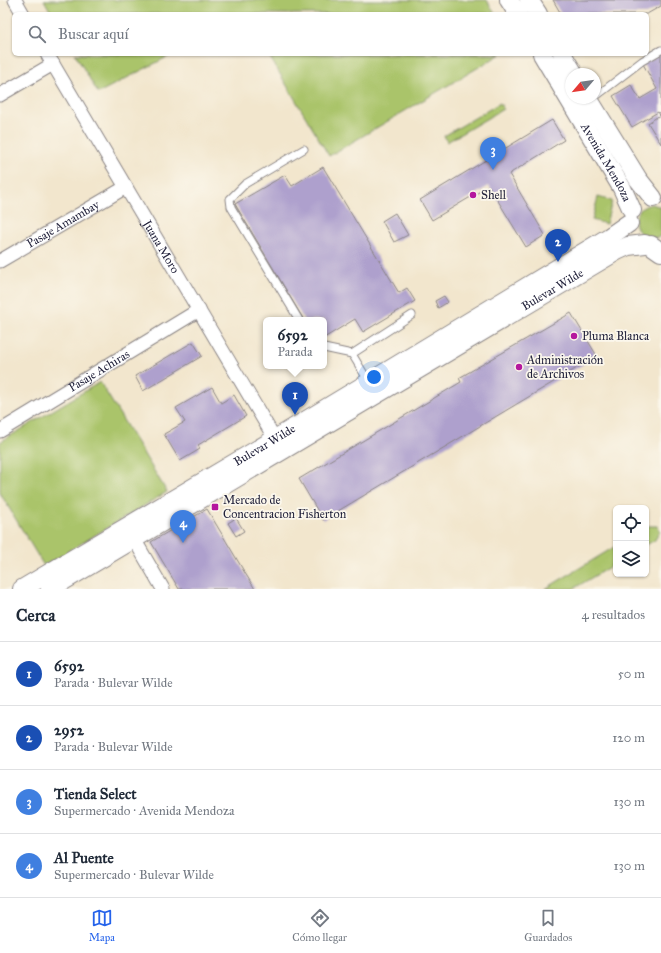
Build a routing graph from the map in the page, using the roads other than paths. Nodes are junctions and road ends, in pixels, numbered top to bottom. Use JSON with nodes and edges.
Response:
{"nodes":[{"id":1,"x":15,"y":0,"type":"edge"},
{"id":2,"x":509,"y":0,"type":"edge"},
{"id":3,"x":529,"y":0,"type":"edge"},
{"id":4,"x":22,"y":12,"type":"edge"},
{"id":5,"x":517,"y":12,"type":"edge"},
{"id":6,"x":537,"y":12,"type":"edge"},
{"id":7,"x":661,"y":50,"type":"edge"},
{"id":8,"x":543,"y":56,"type":"edge"},
{"id":9,"x":563,"y":56,"type":"edge"},
{"id":10,"x":50,"y":59,"type":"edge"},
{"id":11,"x":570,"y":68,"type":"edge"},
{"id":12,"x":601,"y":91,"type":"edge"},
{"id":13,"x":0,"y":96,"type":"edge"},
{"id":14,"x":594,"y":104,"type":"edge"},
{"id":15,"x":304,"y":149,"type":"dead end"},
{"id":16,"x":126,"y":187,"type":"junction"},
{"id":17,"x":658,"y":199,"type":"edge"},
{"id":18,"x":630,"y":216,"type":"junction"},
{"id":19,"x":655,"y":246,"type":"edge"},
{"id":20,"x":0,"y":261,"type":"edge"},
{"id":21,"x":199,"y":310,"type":"junction"},
{"id":22,"x":412,"y":315,"type":"dead end"},
{"id":23,"x":297,"y":317,"type":"edge"},
{"id":24,"x":327,"y":349,"type":"edge"},
{"id":25,"x":352,"y":354,"type":"junction"},
{"id":26,"x":369,"y":382,"type":"junction"},
{"id":27,"x":0,"y":431,"type":"edge"},
{"id":28,"x":275,"y":438,"type":"junction"},
{"id":29,"x":131,"y":533,"type":"junction"},
{"id":30,"x":22,"y":589,"type":"edge"},
{"id":31,"x":50,"y":589,"type":"edge"},
{"id":32,"x":163,"y":589,"type":"edge"}],
"edges":[{"from":1,"to":4,"type":"street"},
{"from":2,"to":5,"type":"main road"},
{"from":3,"to":6,"type":"main road"},
{"from":7,"to":12,"type":"lane"},
{"from":8,"to":18,"type":"main road","name":"Avenida Mendoza"},
{"from":9,"to":11,"type":"main road"},
{"from":10,"to":13,"type":"street"},
{"from":10,"to":16,"type":"street","name":"Juana Moro"},
{"from":14,"to":17,"type":"main road","name":"Avenida Mendoza"},
{"from":15,"to":23,"type":"lane"},
{"from":16,"to":20,"type":"street","name":"Pasaje Amambay"},
{"from":16,"to":21,"type":"street","name":"Juana Moro"},
{"from":17,"to":18,"type":"main road","name":"Avenida Mendoza"},
{"from":18,"to":19,"type":"main road","name":"Avenida Mendoza"},
{"from":18,"to":26,"type":"main road","name":"Bulevar Wilde"},
{"from":19,"to":29,"type":"main road","name":"Bulevar Wilde"},
{"from":21,"to":27,"type":"street","name":"Pasaje Achiras"},
{"from":21,"to":28,"type":"street","name":"Juana Moro"},
{"from":22,"to":25,"type":"lane"},
{"from":24,"to":25,"type":"lane"},
{"from":25,"to":26,"type":"lane"},
{"from":26,"to":28,"type":"main road","name":"Bulevar Wilde"},
{"from":28,"to":29,"type":"main road","name":"Bulevar Wilde"},
{"from":29,"to":30,"type":"main road","name":"Bulevar Wilde"},
{"from":29,"to":31,"type":"main road","name":"Bulevar Wilde"},
{"from":29,"to":32,"type":"street"}]}
